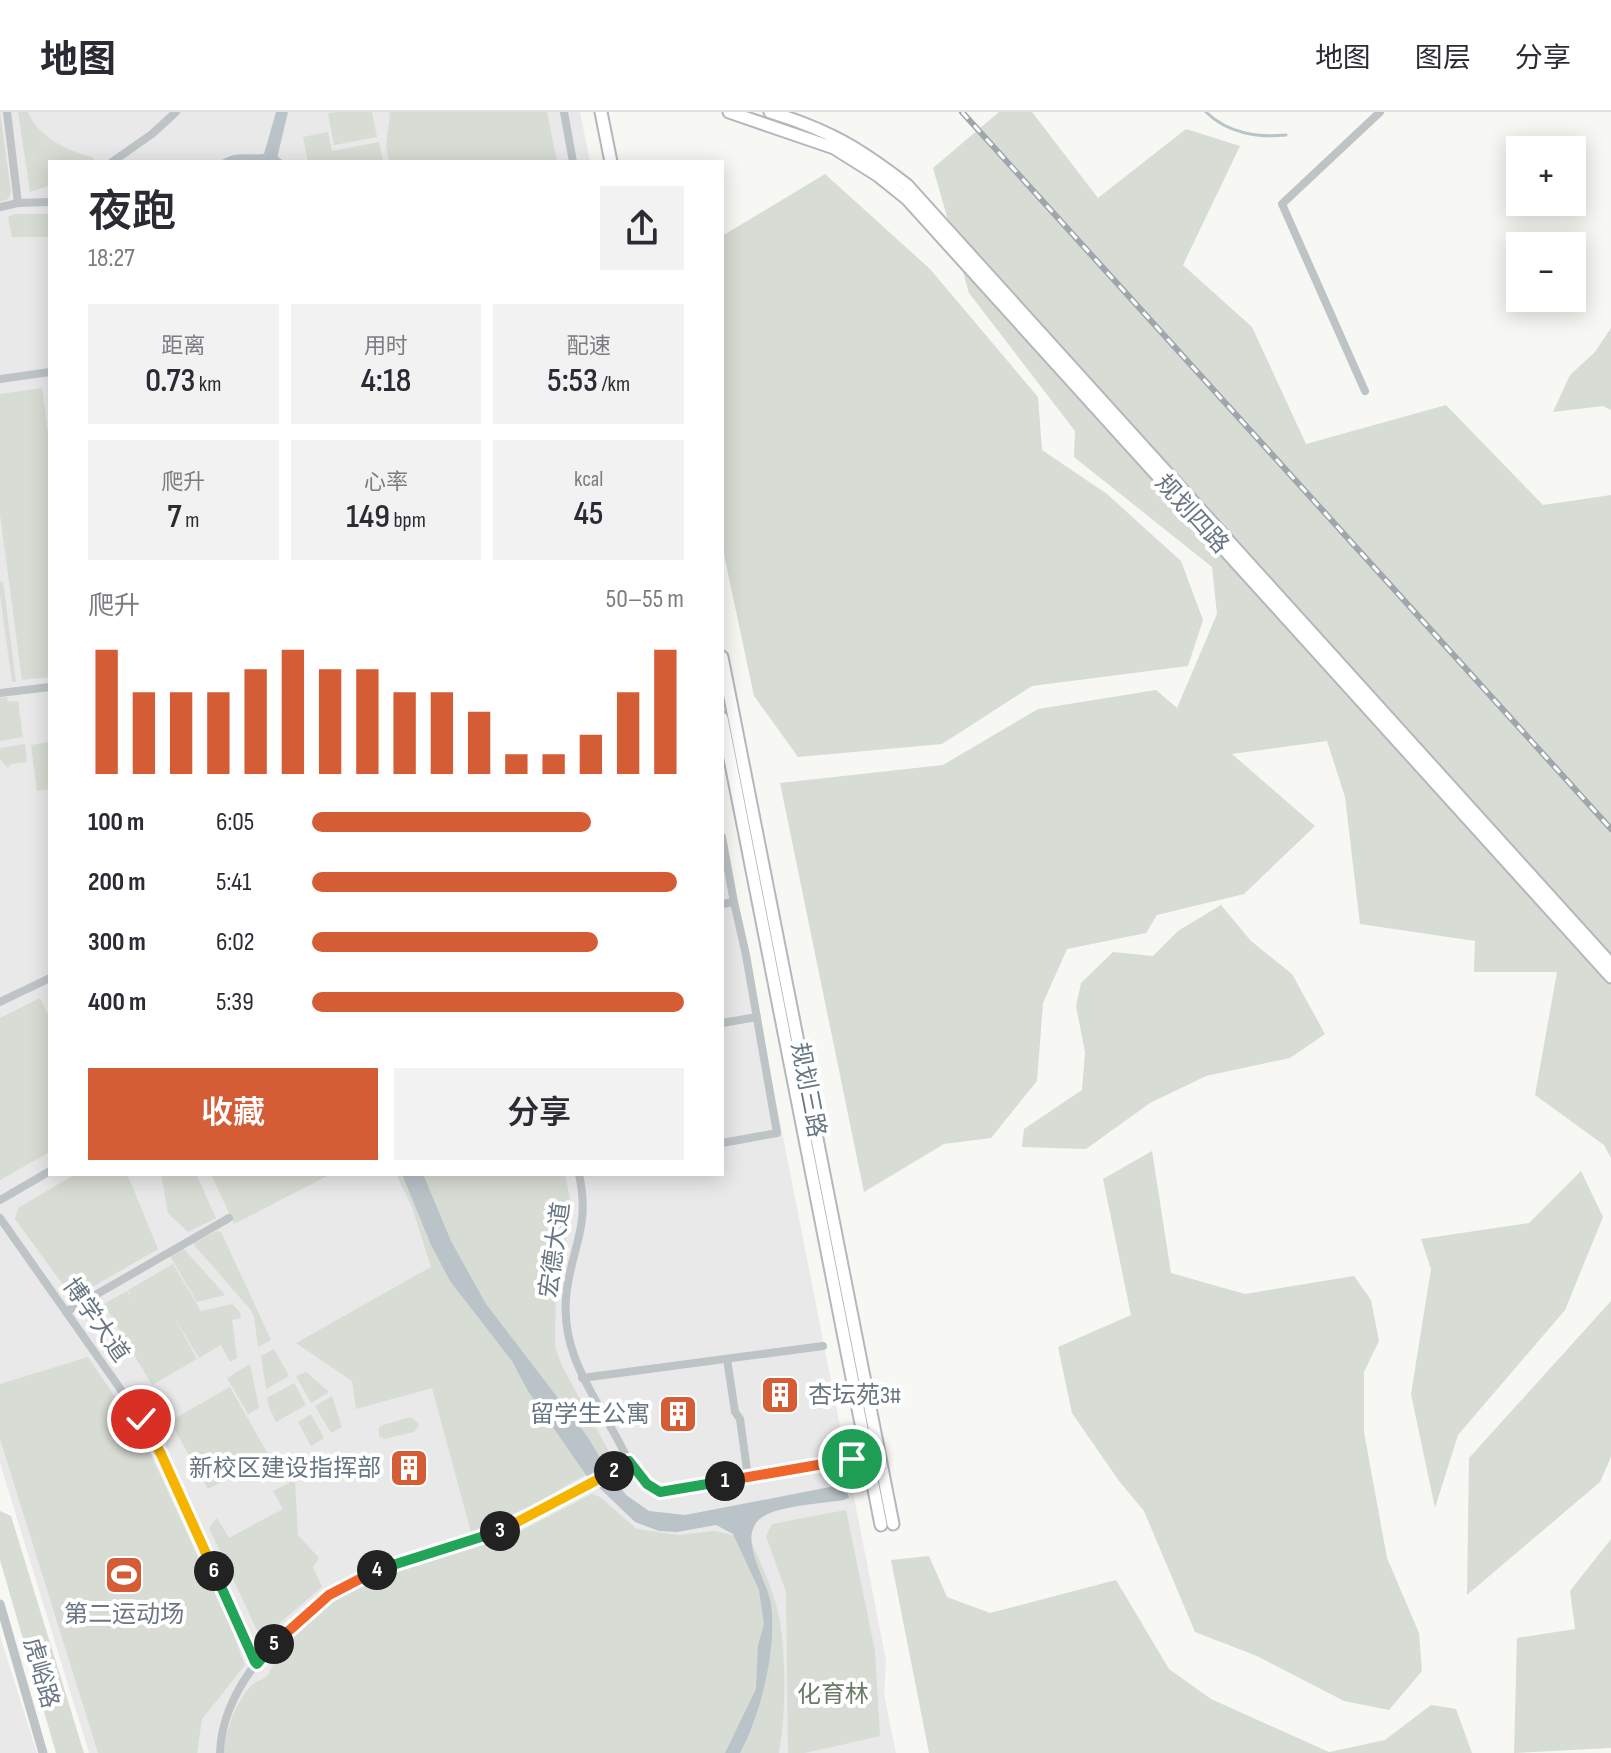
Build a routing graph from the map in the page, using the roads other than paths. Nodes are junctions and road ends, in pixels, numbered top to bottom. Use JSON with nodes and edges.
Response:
{"nodes":[{"id":1,"x":7,"y":112,"type":"edge"},
{"id":2,"x":176,"y":112,"type":"edge"},
{"id":3,"x":564,"y":112,"type":"edge"},
{"id":4,"x":601,"y":112,"type":"edge"},
{"id":5,"x":729,"y":112,"type":"edge"},
{"id":6,"x":770,"y":112,"type":"edge"},
{"id":7,"x":1380,"y":112,"type":"edge"},
{"id":8,"x":115,"y":160,"type":"edge"},
{"id":9,"x":573,"y":160,"type":"edge"},
{"id":10,"x":611,"y":160,"type":"edge"},
{"id":11,"x":48,"y":197,"type":"edge"},
{"id":12,"x":37,"y":202,"type":"junction"},
{"id":13,"x":48,"y":202,"type":"edge"},
{"id":14,"x":18,"y":203,"type":"junction"},
{"id":15,"x":0,"y":207,"type":"edge"},
{"id":16,"x":48,"y":372,"type":"edge"},
{"id":17,"x":0,"y":379,"type":"edge"},
{"id":18,"x":1365,"y":391,"type":"dead end"},
{"id":19,"x":724,"y":669,"type":"edge"},
{"id":20,"x":48,"y":687,"type":"edge"},
{"id":21,"x":0,"y":693,"type":"edge"},
{"id":22,"x":724,"y":727,"type":"edge"},
{"id":23,"x":724,"y":848,"type":"edge"},
{"id":24,"x":763,"y":895,"type":"junction"},
{"id":25,"x":734,"y":902,"type":"junction"},
{"id":26,"x":724,"y":904,"type":"edge"},
{"id":27,"x":1611,"y":964,"type":"edge"},
{"id":28,"x":1611,"y":977,"type":"edge"},
{"id":29,"x":48,"y":979,"type":"edge"},
{"id":30,"x":0,"y":1002,"type":"edge"},
{"id":31,"x":757,"y":1017,"type":"junction"},
{"id":32,"x":724,"y":1023,"type":"edge"},
{"id":33,"x":724,"y":1143,"type":"edge"},
{"id":34,"x":48,"y":1172,"type":"edge"},
{"id":35,"x":579,"y":1176,"type":"edge"},
{"id":36,"x":0,"y":1200,"type":"edge"},
{"id":37,"x":0,"y":1218,"type":"edge"},
{"id":38,"x":229,"y":1218,"type":"dead end"},
{"id":39,"x":66,"y":1312,"type":"junction"},
{"id":40,"x":823,"y":1346,"type":"dead end"},
{"id":41,"x":727,"y":1359,"type":"junction"},
{"id":42,"x":582,"y":1378,"type":"junction"},
{"id":43,"x":867,"y":1456,"type":"junction"},
{"id":44,"x":629,"y":1461,"type":"junction"},
{"id":45,"x":748,"y":1477,"type":"junction"},
{"id":46,"x":0,"y":1604,"type":"edge"},
{"id":47,"x":257,"y":1664,"type":"junction"},
{"id":48,"x":43,"y":1753,"type":"edge"},
{"id":49,"x":220,"y":1753,"type":"edge"}],
"edges":[{"from":1,"to":14,"type":"street"},
{"from":2,"to":8,"type":"street"},
{"from":3,"to":9,"type":"street"},
{"from":4,"to":10,"type":"main road"},
{"from":5,"to":28,"type":"main road","name":"规划四路"},
{"from":6,"to":27,"type":"main road","name":"规划四路"},
{"from":7,"to":18,"type":"street"},
{"from":11,"to":12,"type":"street"},
{"from":12,"to":13,"type":"street"},
{"from":12,"to":14,"type":"street"},
{"from":14,"to":15,"type":"street"},
{"from":16,"to":17,"type":"street"},
{"from":19,"to":24,"type":"main road","name":"规划三路"},
{"from":20,"to":21,"type":"street"},
{"from":22,"to":24,"type":"main road","name":"规划三路"},
{"from":23,"to":25,"type":"street"},
{"from":24,"to":43,"type":"main road","name":"规划三路"},
{"from":24,"to":43,"type":"main road","name":"规划三路"},
{"from":25,"to":26,"type":"street"},
{"from":25,"to":31,"type":"street"},
{"from":29,"to":30,"type":"street"},
{"from":31,"to":32,"type":"street"},
{"from":31,"to":33,"type":"street"},
{"from":34,"to":36,"type":"street"},
{"from":35,"to":42,"type":"street","name":"宏德大道"},
{"from":37,"to":39,"type":"street","name":"博学大道"},
{"from":38,"to":39,"type":"street"},
{"from":39,"to":47,"type":"street","name":"博学大道"},
{"from":40,"to":41,"type":"street"},
{"from":41,"to":42,"type":"street"},
{"from":41,"to":45,"type":"street"},
{"from":42,"to":44,"type":"street","name":"宏德大道"},
{"from":43,"to":45,"type":"street"},
{"from":44,"to":45,"type":"street","name":"宏德大道"},
{"from":44,"to":47,"type":"street"},
{"from":46,"to":48,"type":"street","name":"虎峪路"},
{"from":47,"to":49,"type":"street"}]}
